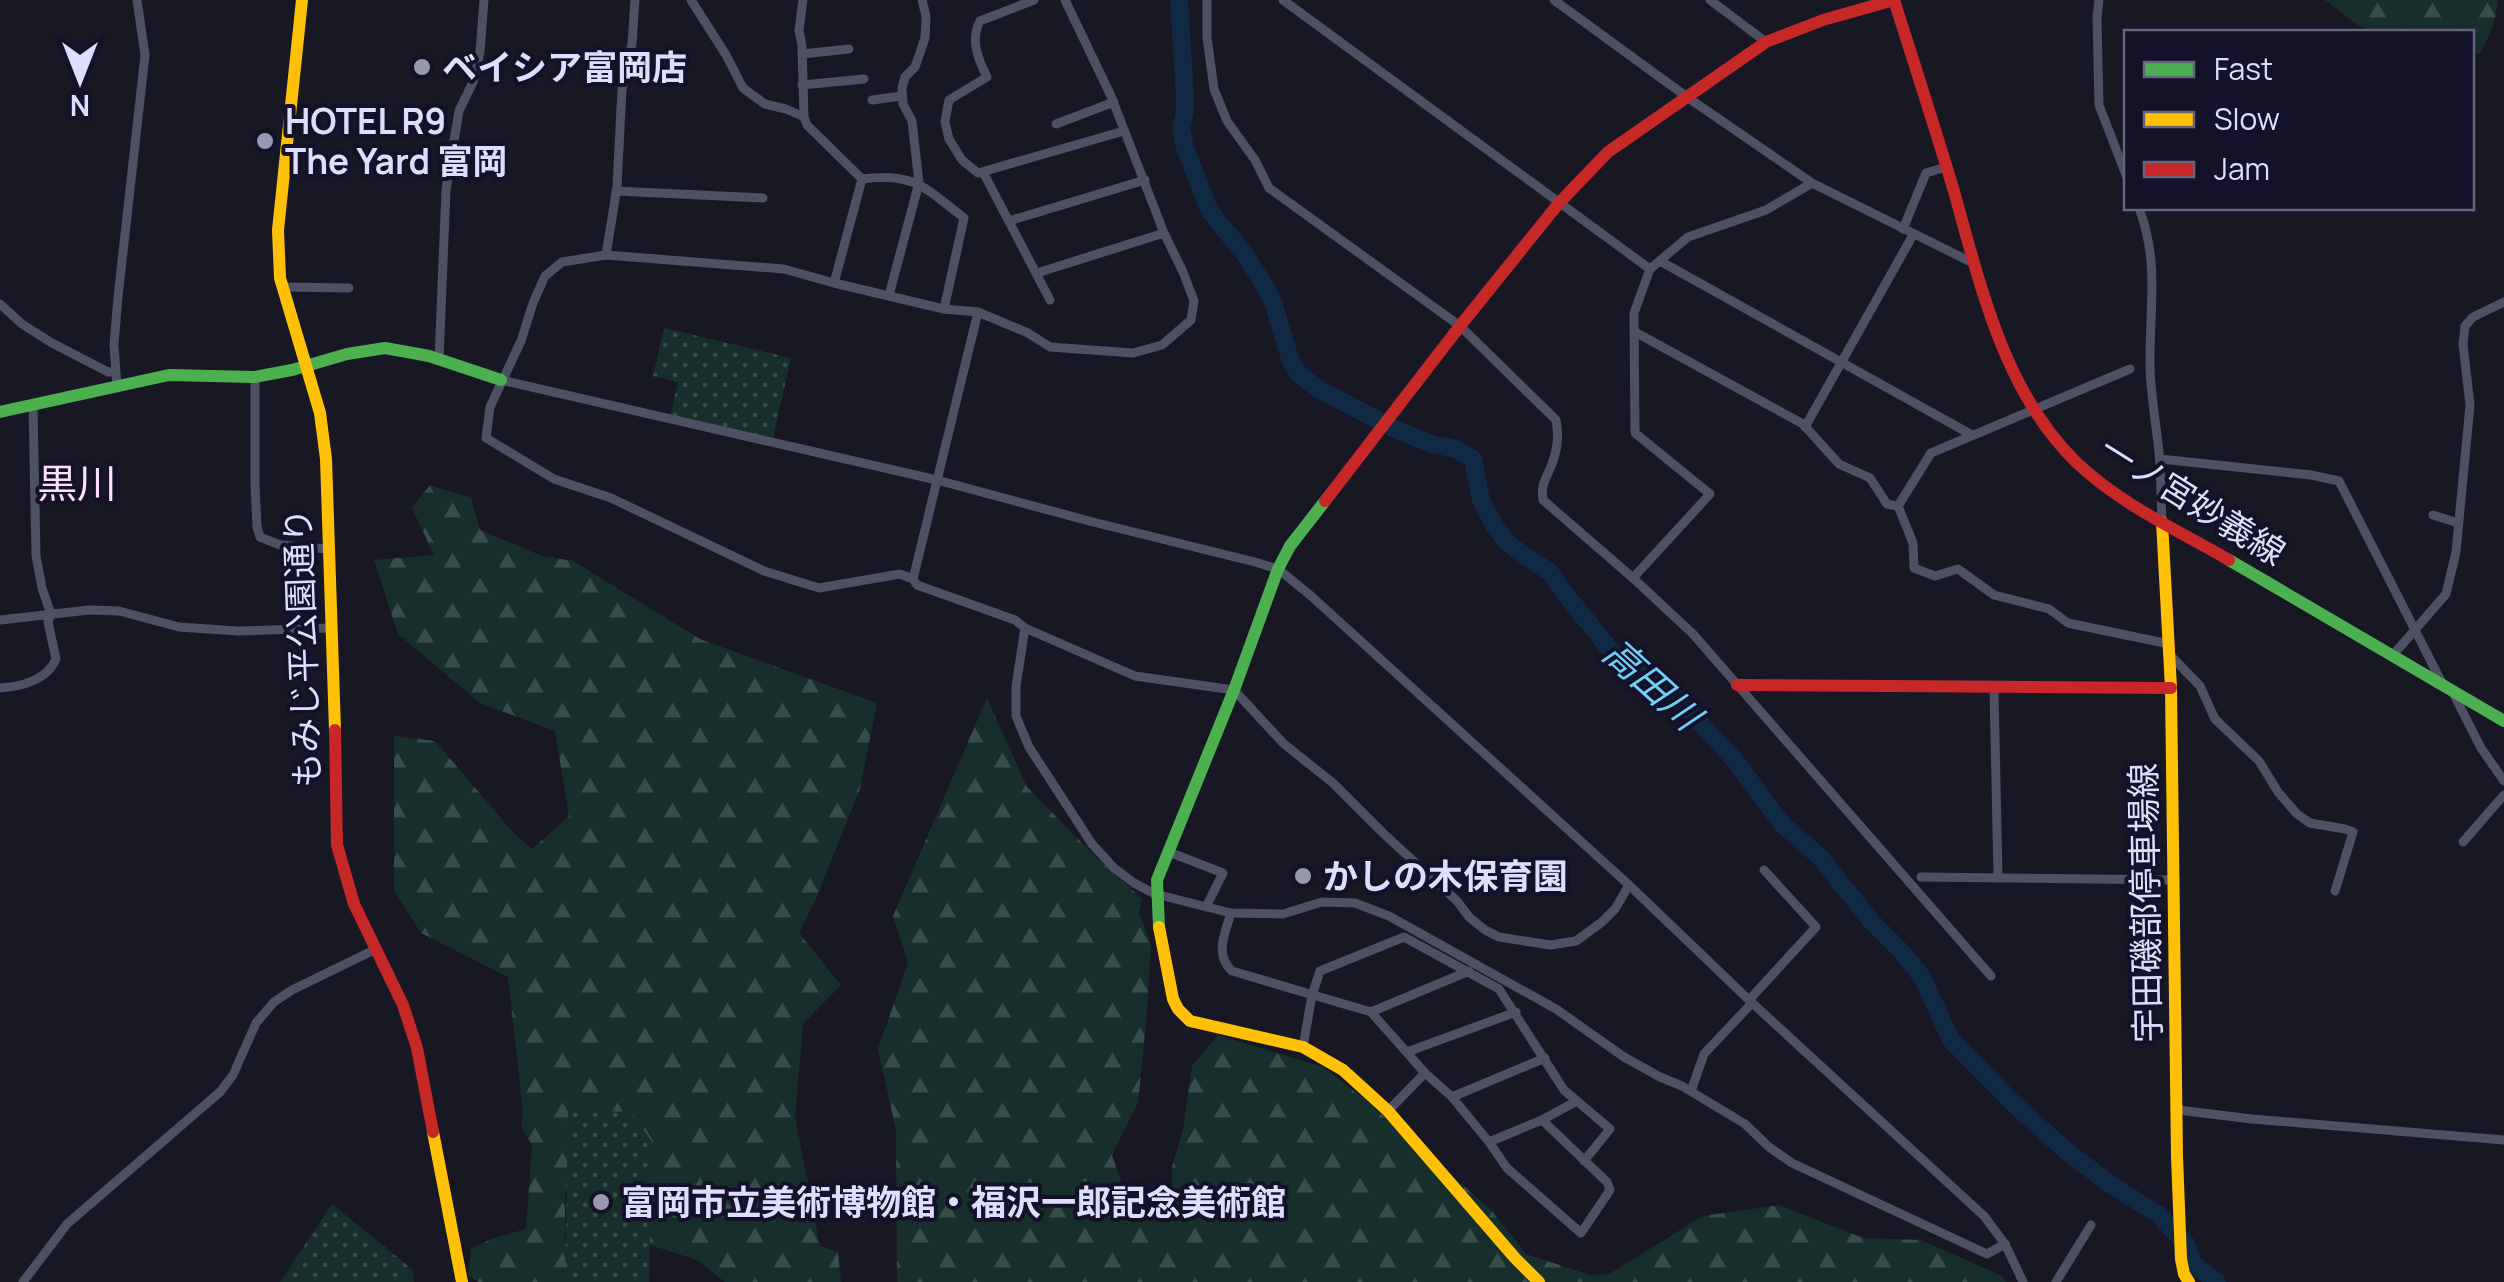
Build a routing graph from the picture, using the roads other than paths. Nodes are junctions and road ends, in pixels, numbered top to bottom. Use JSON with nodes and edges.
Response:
{"nodes":[{"id":1,"x":137,"y":0,"type":"edge"},
{"id":2,"x":302,"y":0,"type":"edge"},
{"id":3,"x":484,"y":0,"type":"edge"},
{"id":4,"x":635,"y":0,"type":"edge"},
{"id":5,"x":691,"y":0,"type":"edge"},
{"id":6,"x":803,"y":0,"type":"edge"},
{"id":7,"x":922,"y":0,"type":"edge"},
{"id":8,"x":1034,"y":0,"type":"edge"},
{"id":9,"x":1065,"y":0,"type":"edge"},
{"id":10,"x":1207,"y":0,"type":"edge"},
{"id":11,"x":1283,"y":0,"type":"edge"},
{"id":12,"x":1554,"y":0,"type":"edge"},
{"id":13,"x":1710,"y":0,"type":"edge"},
{"id":14,"x":1894,"y":0,"type":"edge"},
{"id":15,"x":2099,"y":0,"type":"edge"},
{"id":16,"x":1856,"y":5,"type":"edge"},
{"id":17,"x":1766,"y":42,"type":"junction"},
{"id":18,"x":849,"y":49,"type":"dead end"},
{"id":19,"x":802,"y":54,"type":"junction"},
{"id":20,"x":864,"y":78,"type":"dead end"},
{"id":21,"x":802,"y":84,"type":"junction"},
{"id":22,"x":902,"y":96,"type":"junction"},
{"id":23,"x":1687,"y":97,"type":"junction"},
{"id":24,"x":872,"y":100,"type":"dead end"},
{"id":25,"x":1114,"y":102,"type":"junction"},
{"id":26,"x":804,"y":117,"type":"junction"},
{"id":27,"x":1056,"y":124,"type":"dead end"},
{"id":28,"x":1124,"y":131,"type":"junction"},
{"id":29,"x":1946,"y":167,"type":"junction"},
{"id":30,"x":2124,"y":170,"type":"edge"},
{"id":31,"x":984,"y":172,"type":"junction"},
{"id":32,"x":862,"y":179,"type":"junction"},
{"id":33,"x":1144,"y":180,"type":"junction"},
{"id":34,"x":1812,"y":182,"type":"junction"},
{"id":35,"x":920,"y":183,"type":"junction"},
{"id":36,"x":616,"y":191,"type":"junction"},
{"id":37,"x":763,"y":198,"type":"dead end"},
{"id":38,"x":1560,"y":203,"type":"junction"},
{"id":39,"x":2140,"y":210,"type":"edge"},
{"id":40,"x":1009,"y":221,"type":"junction"},
{"id":41,"x":1908,"y":232,"type":"junction"},
{"id":42,"x":1164,"y":233,"type":"junction"},
{"id":43,"x":606,"y":255,"type":"junction"},
{"id":44,"x":1660,"y":261,"type":"junction"},
{"id":45,"x":1974,"y":264,"type":"junction"},
{"id":46,"x":1650,"y":269,"type":"junction"},
{"id":47,"x":1037,"y":273,"type":"junction"},
{"id":48,"x":834,"y":283,"type":"junction"},
{"id":49,"x":282,"y":287,"type":"junction"},
{"id":50,"x":349,"y":288,"type":"dead end"},
{"id":51,"x":888,"y":295,"type":"junction"},
{"id":52,"x":1050,"y":300,"type":"dead end"},
{"id":53,"x":2504,"y":302,"type":"edge"},
{"id":54,"x":0,"y":304,"type":"edge"},
{"id":55,"x":944,"y":309,"type":"junction"},
{"id":56,"x":978,"y":312,"type":"junction"},
{"id":57,"x":1460,"y":326,"type":"junction"},
{"id":58,"x":1635,"y":332,"type":"junction"},
{"id":59,"x":439,"y":359,"type":"junction"},
{"id":60,"x":1842,"y":362,"type":"junction"},
{"id":61,"x":306,"y":365,"type":"junction"},
{"id":62,"x":2130,"y":369,"type":"dead end"},
{"id":63,"x":255,"y":377,"type":"junction"},
{"id":64,"x":116,"y":380,"type":"junction"},
{"id":65,"x":501,"y":380,"type":"junction"},
{"id":66,"x":34,"y":404,"type":"junction"},
{"id":67,"x":2033,"y":408,"type":"junction"},
{"id":68,"x":0,"y":412,"type":"edge"},
{"id":69,"x":1806,"y":427,"type":"junction"},
{"id":70,"x":1972,"y":435,"type":"junction"},
{"id":71,"x":2160,"y":459,"type":"junction"},
{"id":72,"x":937,"y":480,"type":"junction"},
{"id":73,"x":1898,"y":506,"type":"junction"},
{"id":74,"x":2434,"y":515,"type":"dead end"},
{"id":75,"x":2162,"y":522,"type":"junction"},
{"id":76,"x":2458,"y":523,"type":"junction"},
{"id":77,"x":328,"y":549,"type":"junction"},
{"id":78,"x":1278,"y":568,"type":"junction"},
{"id":79,"x":1633,"y":578,"type":"junction"},
{"id":80,"x":913,"y":579,"type":"junction"},
{"id":81,"x":51,"y":614,"type":"junction"},
{"id":82,"x":0,"y":620,"type":"edge"},
{"id":83,"x":331,"y":628,"type":"junction"},
{"id":84,"x":1025,"y":628,"type":"junction"},
{"id":85,"x":2414,"y":629,"type":"junction"},
{"id":86,"x":2169,"y":649,"type":"junction"},
{"id":87,"x":2393,"y":656,"type":"junction"},
{"id":88,"x":1737,"y":685,"type":"junction"},
{"id":89,"x":2447,"y":687,"type":"junction"},
{"id":90,"x":0,"y":688,"type":"edge"},
{"id":91,"x":1994,"y":688,"type":"junction"},
{"id":92,"x":2171,"y":688,"type":"junction"},
{"id":93,"x":1234,"y":690,"type":"junction"},
{"id":94,"x":2504,"y":721,"type":"edge"},
{"id":95,"x":2504,"y":782,"type":"edge"},
{"id":96,"x":2504,"y":795,"type":"edge"},
{"id":97,"x":2463,"y":842,"type":"dead end"},
{"id":98,"x":1169,"y":852,"type":"junction"},
{"id":99,"x":1764,"y":870,"type":"dead end"},
{"id":100,"x":1921,"y":877,"type":"dead end"},
{"id":101,"x":1998,"y":878,"type":"junction"},
{"id":102,"x":2174,"y":880,"type":"junction"},
{"id":103,"x":1630,"y":885,"type":"junction"},
{"id":104,"x":2335,"y":891,"type":"dead end"},
{"id":105,"x":1154,"y":894,"type":"junction"},
{"id":106,"x":1206,"y":907,"type":"junction"},
{"id":107,"x":1231,"y":912,"type":"junction"},
{"id":108,"x":376,"y":949,"type":"junction"},
{"id":109,"x":1469,"y":971,"type":"junction"},
{"id":110,"x":1991,"y":976,"type":"dead end"},
{"id":111,"x":1312,"y":995,"type":"junction"},
{"id":112,"x":1751,"y":1001,"type":"junction"},
{"id":113,"x":1371,"y":1012,"type":"junction"},
{"id":114,"x":1516,"y":1012,"type":"junction"},
{"id":115,"x":1303,"y":1048,"type":"junction"},
{"id":116,"x":1408,"y":1052,"type":"junction"},
{"id":117,"x":1545,"y":1058,"type":"junction"},
{"id":118,"x":1426,"y":1073,"type":"junction"},
{"id":119,"x":1691,"y":1091,"type":"junction"},
{"id":120,"x":1452,"y":1097,"type":"junction"},
{"id":121,"x":1576,"y":1101,"type":"junction"},
{"id":122,"x":1388,"y":1110,"type":"junction"},
{"id":123,"x":2178,"y":1110,"type":"junction"},
{"id":124,"x":1542,"y":1120,"type":"junction"},
{"id":125,"x":2504,"y":1140,"type":"edge"},
{"id":126,"x":1489,"y":1142,"type":"junction"},
{"id":127,"x":1584,"y":1161,"type":"junction"},
{"id":128,"x":2091,"y":1225,"type":"dead end"},
{"id":129,"x":2005,"y":1244,"type":"junction"},
{"id":130,"x":23,"y":1282,"type":"edge"},
{"id":131,"x":462,"y":1282,"type":"edge"},
{"id":132,"x":1540,"y":1282,"type":"edge"},
{"id":133,"x":2023,"y":1282,"type":"edge"},
{"id":134,"x":2056,"y":1282,"type":"edge"},
{"id":135,"x":2188,"y":1282,"type":"edge"}],
"edges":[{"from":1,"to":64,"type":"street"},
{"from":2,"to":49,"type":"street","name":"もみじ平公園通り"},
{"from":3,"to":59,"type":"street"},
{"from":4,"to":36,"type":"street"},
{"from":5,"to":26,"type":"street"},
{"from":6,"to":19,"type":"street"},
{"from":7,"to":22,"type":"street"},
{"from":8,"to":31,"type":"street"},
{"from":9,"to":25,"type":"street"},
{"from":10,"to":57,"type":"street"},
{"from":11,"to":38,"type":"street"},
{"from":12,"to":23,"type":"street"},
{"from":13,"to":17,"type":"street"},
{"from":14,"to":16,"type":"street"},
{"from":14,"to":29,"type":"street","name":"一ノ宮妙義線"},
{"from":15,"to":30,"type":"street"},
{"from":16,"to":17,"type":"street"},
{"from":17,"to":23,"type":"street"},
{"from":18,"to":19,"type":"street"},
{"from":19,"to":21,"type":"street"},
{"from":20,"to":21,"type":"street"},
{"from":21,"to":26,"type":"street"},
{"from":22,"to":24,"type":"street"},
{"from":22,"to":35,"type":"street"},
{"from":23,"to":34,"type":"street"},
{"from":23,"to":38,"type":"street"},
{"from":25,"to":27,"type":"street"},
{"from":25,"to":28,"type":"street"},
{"from":26,"to":32,"type":"street"},
{"from":28,"to":31,"type":"street"},
{"from":28,"to":33,"type":"street"},
{"from":29,"to":41,"type":"street"},
{"from":29,"to":45,"type":"street","name":"一ノ宮妙義線"},
{"from":31,"to":40,"type":"street"},
{"from":32,"to":35,"type":"street"},
{"from":32,"to":48,"type":"street"},
{"from":33,"to":40,"type":"street"},
{"from":33,"to":42,"type":"street"},
{"from":34,"to":41,"type":"street"},
{"from":34,"to":44,"type":"street"},
{"from":35,"to":51,"type":"street"},
{"from":35,"to":55,"type":"street"},
{"from":36,"to":37,"type":"street"},
{"from":36,"to":43,"type":"street"},
{"from":38,"to":46,"type":"street"},
{"from":38,"to":57,"type":"street"},
{"from":39,"to":71,"type":"street"},
{"from":40,"to":47,"type":"street"},
{"from":41,"to":45,"type":"street"},
{"from":41,"to":60,"type":"street"},
{"from":42,"to":47,"type":"street"},
{"from":42,"to":56,"type":"street"},
{"from":43,"to":48,"type":"street"},
{"from":43,"to":65,"type":"street"},
{"from":44,"to":46,"type":"street"},
{"from":44,"to":60,"type":"street"},
{"from":45,"to":67,"type":"street","name":"一ノ宮妙義線"},
{"from":46,"to":58,"type":"street"},
{"from":47,"to":52,"type":"street"},
{"from":48,"to":51,"type":"street"},
{"from":49,"to":50,"type":"street"},
{"from":49,"to":61,"type":"street","name":"もみじ平公園通り"},
{"from":51,"to":55,"type":"street"},
{"from":53,"to":76,"type":"street"},
{"from":54,"to":64,"type":"street"},
{"from":55,"to":56,"type":"street"},
{"from":56,"to":72,"type":"street"},
{"from":57,"to":78,"type":"street"},
{"from":57,"to":79,"type":"street"},
{"from":58,"to":69,"type":"street"},
{"from":58,"to":79,"type":"street"},
{"from":59,"to":61,"type":"street"},
{"from":59,"to":65,"type":"street"},
{"from":60,"to":69,"type":"street"},
{"from":60,"to":70,"type":"street"},
{"from":61,"to":63,"type":"street"},
{"from":61,"to":77,"type":"street","name":"もみじ平公園通り"},
{"from":62,"to":67,"type":"street"},
{"from":63,"to":64,"type":"street"},
{"from":63,"to":77,"type":"street"},
{"from":64,"to":66,"type":"street"},
{"from":65,"to":72,"type":"street"},
{"from":65,"to":80,"type":"street"},
{"from":66,"to":68,"type":"street"},
{"from":66,"to":81,"type":"street"},
{"from":67,"to":70,"type":"street"},
{"from":67,"to":75,"type":"street","name":"一ノ宮妙義線"},
{"from":69,"to":73,"type":"street"},
{"from":70,"to":73,"type":"street"},
{"from":71,"to":75,"type":"street"},
{"from":71,"to":85,"type":"street"},
{"from":72,"to":78,"type":"street"},
{"from":72,"to":80,"type":"street"},
{"from":73,"to":86,"type":"street"},
{"from":74,"to":76,"type":"street"},
{"from":75,"to":86,"type":"street","name":"宇田磯部停車場線"},
{"from":75,"to":87,"type":"street","name":"一ノ宮妙義線"},
{"from":76,"to":85,"type":"street"},
{"from":77,"to":83,"type":"street","name":"もみじ平公園通り"},
{"from":78,"to":93,"type":"street"},
{"from":78,"to":103,"type":"street"},
{"from":79,"to":88,"type":"street"},
{"from":80,"to":84,"type":"street"},
{"from":81,"to":82,"type":"street"},
{"from":81,"to":83,"type":"street"},
{"from":81,"to":90,"type":"street"},
{"from":83,"to":108,"type":"street","name":"もみじ平公園通り"},
{"from":84,"to":93,"type":"street"},
{"from":84,"to":105,"type":"street"},
{"from":85,"to":87,"type":"street"},
{"from":85,"to":89,"type":"street"},
{"from":86,"to":92,"type":"street","name":"宇田磯部停車場線"},
{"from":86,"to":104,"type":"street"},
{"from":87,"to":89,"type":"street","name":"一ノ宮妙義線"},
{"from":88,"to":91,"type":"street"},
{"from":88,"to":110,"type":"street"},
{"from":89,"to":94,"type":"street","name":"一ノ宮妙義線"},
{"from":89,"to":95,"type":"street"},
{"from":91,"to":92,"type":"street"},
{"from":91,"to":101,"type":"street"},
{"from":92,"to":102,"type":"street","name":"宇田磯部停車場線"},
{"from":93,"to":98,"type":"street"},
{"from":93,"to":103,"type":"street"},
{"from":96,"to":97,"type":"street"},
{"from":98,"to":105,"type":"street"},
{"from":98,"to":106,"type":"street"},
{"from":99,"to":112,"type":"street"},
{"from":100,"to":101,"type":"street"},
{"from":101,"to":102,"type":"street"},
{"from":102,"to":123,"type":"street","name":"宇田磯部停車場線"},
{"from":103,"to":112,"type":"street"},
{"from":105,"to":106,"type":"street"},
{"from":105,"to":115,"type":"street"},
{"from":106,"to":107,"type":"street"},
{"from":107,"to":111,"type":"street"},
{"from":107,"to":119,"type":"street"},
{"from":108,"to":130,"type":"street"},
{"from":108,"to":131,"type":"street","name":"もみじ平公園通り"},
{"from":109,"to":111,"type":"street"},
{"from":109,"to":113,"type":"street"},
{"from":109,"to":114,"type":"street"},
{"from":111,"to":113,"type":"street"},
{"from":111,"to":115,"type":"street"},
{"from":112,"to":119,"type":"street"},
{"from":112,"to":129,"type":"street"},
{"from":113,"to":116,"type":"street"},
{"from":114,"to":116,"type":"street"},
{"from":114,"to":117,"type":"street"},
{"from":115,"to":122,"type":"street"},
{"from":116,"to":118,"type":"street"},
{"from":117,"to":120,"type":"street"},
{"from":117,"to":121,"type":"street"},
{"from":118,"to":120,"type":"street"},
{"from":118,"to":122,"type":"street"},
{"from":119,"to":129,"type":"street"},
{"from":120,"to":126,"type":"street"},
{"from":121,"to":124,"type":"street"},
{"from":121,"to":127,"type":"street"},
{"from":122,"to":132,"type":"street"},
{"from":123,"to":125,"type":"street"},
{"from":123,"to":135,"type":"street","name":"宇田磯部停車場線"},
{"from":124,"to":126,"type":"street"},
{"from":124,"to":127,"type":"street"},
{"from":126,"to":127,"type":"street"},
{"from":128,"to":134,"type":"street"},
{"from":129,"to":133,"type":"street"}]}
